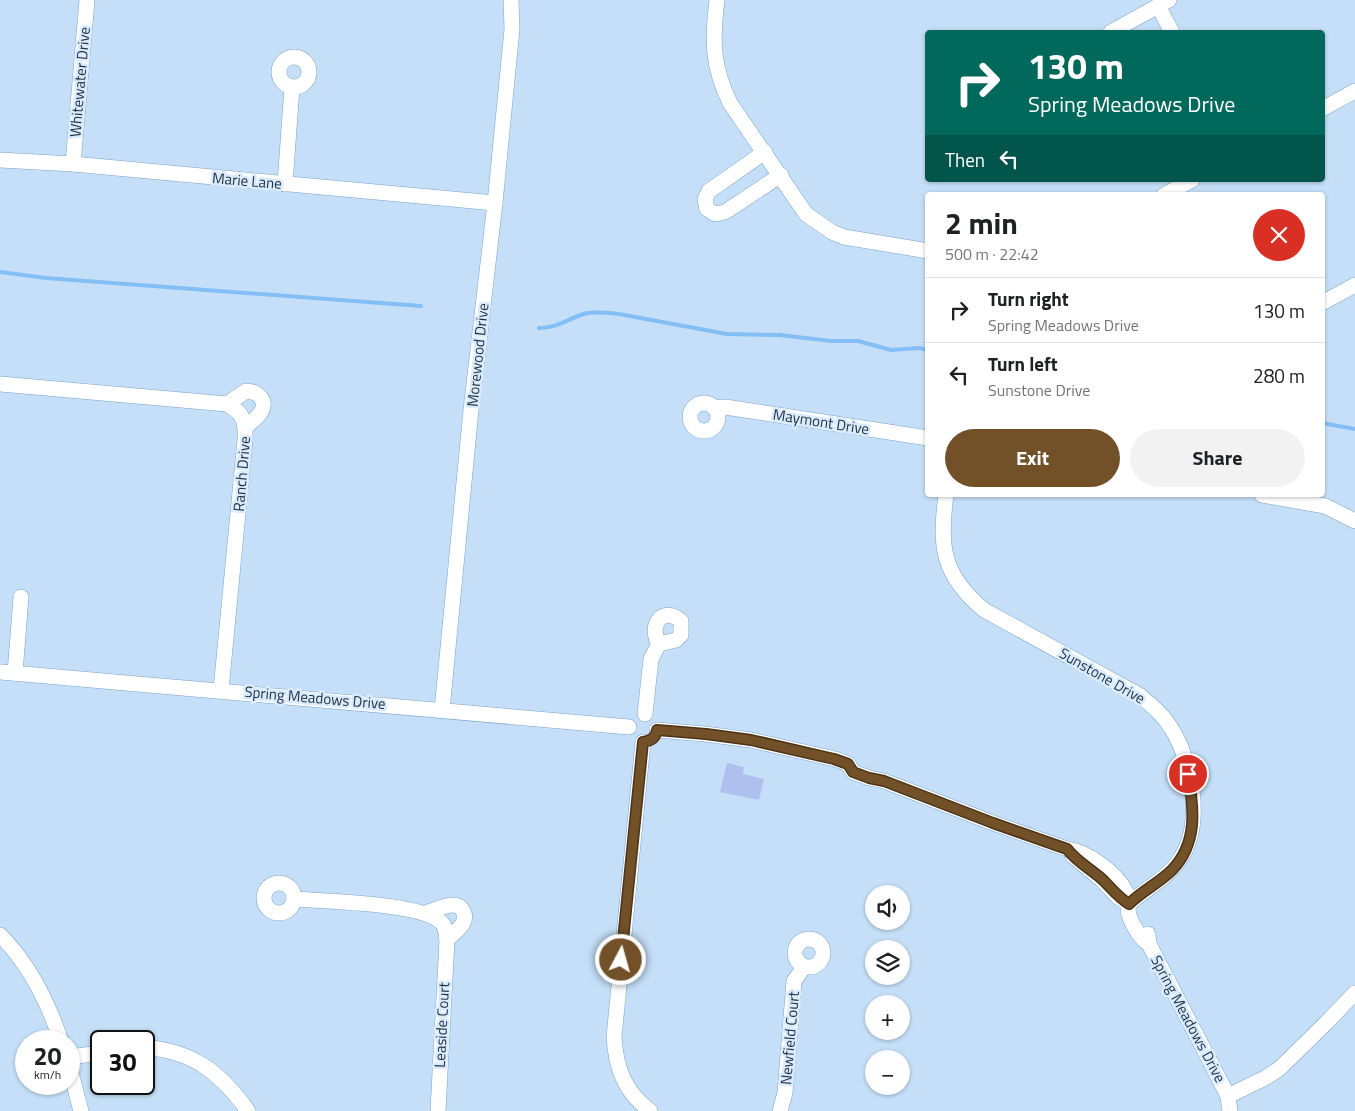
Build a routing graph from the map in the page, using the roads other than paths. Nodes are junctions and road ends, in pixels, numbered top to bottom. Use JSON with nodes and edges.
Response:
{"nodes":[{"id":1,"x":87,"y":0,"type":"edge"},
{"id":2,"x":511,"y":0,"type":"edge"},
{"id":3,"x":717,"y":0,"type":"edge"},
{"id":4,"x":1164,"y":3,"type":"edge"},
{"id":5,"x":1115,"y":30,"type":"edge"},
{"id":6,"x":1171,"y":30,"type":"edge"},
{"id":7,"x":292,"y":87,"type":"dead end"},
{"id":8,"x":1355,"y":91,"type":"edge"},
{"id":9,"x":1325,"y":106,"type":"edge"},
{"id":10,"x":765,"y":152,"type":"junction"},
{"id":11,"x":0,"y":160,"type":"edge"},
{"id":12,"x":73,"y":164,"type":"junction"},
{"id":13,"x":781,"y":175,"type":"junction"},
{"id":14,"x":1188,"y":182,"type":"edge"},
{"id":15,"x":285,"y":184,"type":"junction"},
{"id":16,"x":1170,"y":192,"type":"edge"},
{"id":17,"x":495,"y":203,"type":"junction"},
{"id":18,"x":925,"y":250,"type":"edge"},
{"id":19,"x":1355,"y":285,"type":"edge"},
{"id":20,"x":1325,"y":301,"type":"edge"},
{"id":21,"x":0,"y":384,"type":"edge"},
{"id":22,"x":227,"y":404,"type":"junction"},
{"id":23,"x":714,"y":408,"type":"dead end"},
{"id":24,"x":246,"y":427,"type":"junction"},
{"id":25,"x":925,"y":438,"type":"edge"},
{"id":26,"x":946,"y":497,"type":"edge"},
{"id":27,"x":1273,"y":497,"type":"edge"},
{"id":28,"x":1355,"y":521,"type":"edge"},
{"id":29,"x":21,"y":598,"type":"dead end"},
{"id":30,"x":659,"y":644,"type":"dead end"},
{"id":31,"x":7,"y":673,"type":"edge"},
{"id":32,"x":220,"y":690,"type":"junction"},
{"id":33,"x":442,"y":710,"type":"junction"},
{"id":34,"x":645,"y":714,"type":"junction"},
{"id":35,"x":629,"y":727,"type":"junction"},
{"id":36,"x":657,"y":730,"type":"junction"},
{"id":37,"x":643,"y":742,"type":"junction"},
{"id":38,"x":294,"y":899,"type":"dead end"},
{"id":39,"x":1129,"y":904,"type":"junction"},
{"id":40,"x":426,"y":913,"type":"junction"},
{"id":41,"x":0,"y":935,"type":"edge"},
{"id":42,"x":447,"y":940,"type":"junction"},
{"id":43,"x":804,"y":967,"type":"dead end"},
{"id":44,"x":1355,"y":992,"type":"edge"},
{"id":45,"x":57,"y":1030,"type":"edge"},
{"id":46,"x":155,"y":1049,"type":"edge"},
{"id":47,"x":77,"y":1095,"type":"edge"},
{"id":48,"x":1228,"y":1096,"type":"junction"},
{"id":49,"x":81,"y":1111,"type":"edge"},
{"id":50,"x":248,"y":1111,"type":"edge"},
{"id":51,"x":438,"y":1111,"type":"edge"},
{"id":52,"x":650,"y":1111,"type":"edge"},
{"id":53,"x":780,"y":1111,"type":"edge"},
{"id":54,"x":1230,"y":1111,"type":"edge"}],
"edges":[{"from":1,"to":12,"type":"street","name":"Whitewater Drive"},
{"from":2,"to":17,"type":"street","name":"Morewood Drive"},
{"from":3,"to":10,"type":"street"},
{"from":4,"to":5,"type":"street"},
{"from":4,"to":6,"type":"street"},
{"from":7,"to":15,"type":"street"},
{"from":8,"to":9,"type":"street"},
{"from":10,"to":13,"type":"street"},
{"from":10,"to":13,"type":"street"},
{"from":11,"to":12,"type":"street","name":"Marie Lane"},
{"from":12,"to":15,"type":"street","name":"Marie Lane"},
{"from":13,"to":18,"type":"street"},
{"from":14,"to":16,"type":"street"},
{"from":15,"to":17,"type":"street","name":"Marie Lane"},
{"from":17,"to":33,"type":"street","name":"Morewood Drive"},
{"from":19,"to":20,"type":"street"},
{"from":21,"to":22,"type":"street"},
{"from":22,"to":24,"type":"street","name":"Ranch Drive"},
{"from":22,"to":24,"type":"street"},
{"from":23,"to":25,"type":"street","name":"Maymont Drive"},
{"from":24,"to":32,"type":"street","name":"Ranch Drive"},
{"from":26,"to":39,"type":"street","name":"Sunstone Drive"},
{"from":27,"to":28,"type":"street"},
{"from":29,"to":31,"type":"street"},
{"from":30,"to":34,"type":"street"},
{"from":31,"to":32,"type":"street","name":"Spring Meadows Drive"},
{"from":32,"to":33,"type":"street","name":"Spring Meadows Drive"},
{"from":33,"to":35,"type":"street","name":"Spring Meadows Drive"},
{"from":34,"to":35,"type":"street"},
{"from":34,"to":36,"type":"street"},
{"from":35,"to":37,"type":"street"},
{"from":36,"to":37,"type":"street"},
{"from":36,"to":39,"type":"street","name":"Spring Meadows Drive"},
{"from":37,"to":52,"type":"street"},
{"from":38,"to":40,"type":"street","name":"Leaside Court"},
{"from":39,"to":48,"type":"street","name":"Spring Meadows Drive"},
{"from":40,"to":42,"type":"street","name":"Leaside Court"},
{"from":40,"to":42,"type":"street","name":"Leaside Court"},
{"from":41,"to":45,"type":"street"},
{"from":42,"to":51,"type":"street","name":"Leaside Court"},
{"from":43,"to":53,"type":"street","name":"Newfield Court"},
{"from":44,"to":48,"type":"street"},
{"from":46,"to":50,"type":"street"},
{"from":47,"to":49,"type":"street"},
{"from":48,"to":54,"type":"street","name":"Spring Meadows Drive"}]}
